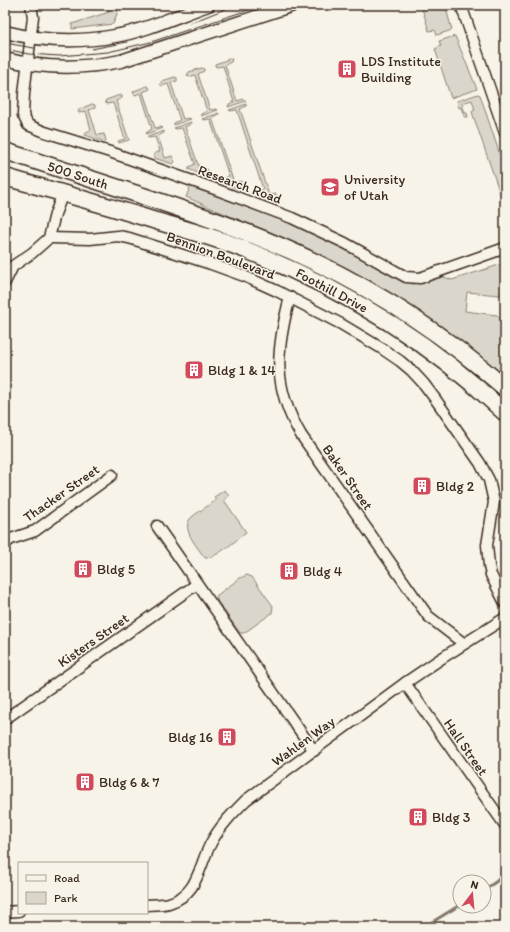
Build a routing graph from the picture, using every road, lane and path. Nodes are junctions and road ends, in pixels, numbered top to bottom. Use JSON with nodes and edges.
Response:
{"nodes":[{"id":1,"x":31,"y":5,"type":"edge"},
{"id":2,"x":208,"y":5,"type":"edge"},
{"id":3,"x":293,"y":5,"type":"edge"},
{"id":4,"x":461,"y":5,"type":"edge"},
{"id":5,"x":5,"y":32,"type":"edge"},
{"id":6,"x":30,"y":38,"type":"junction"},
{"id":7,"x":28,"y":59,"type":"junction"},
{"id":8,"x":5,"y":60,"type":"edge"},
{"id":9,"x":505,"y":133,"type":"edge"},
{"id":10,"x":5,"y":151,"type":"edge"},
{"id":11,"x":80,"y":176,"type":"junction"},
{"id":12,"x":5,"y":177,"type":"edge"},
{"id":13,"x":63,"y":193,"type":"junction"},
{"id":14,"x":152,"y":199,"type":"joint"},
{"id":15,"x":133,"y":214,"type":"joint"},
{"id":16,"x":49,"y":238,"type":"junction"},
{"id":17,"x":505,"y":248,"type":"edge"},
{"id":18,"x":9,"y":265,"type":"edge"},
{"id":19,"x":5,"y":282,"type":"edge"},
{"id":20,"x":290,"y":297,"type":"junction"},
{"id":21,"x":505,"y":388,"type":"edge"},
{"id":22,"x":505,"y":413,"type":"edge"},
{"id":23,"x":112,"y":475,"type":"dead end"},
{"id":24,"x":157,"y":526,"type":"dead end"},
{"id":25,"x":5,"y":544,"type":"edge"},
{"id":26,"x":197,"y":584,"type":"junction"},
{"id":27,"x":505,"y":603,"type":"edge"},
{"id":28,"x":505,"y":618,"type":"edge"},
{"id":29,"x":463,"y":644,"type":"junction"},
{"id":30,"x":405,"y":683,"type":"junction"},
{"id":31,"x":5,"y":719,"type":"edge"},
{"id":32,"x":314,"y":751,"type":"junction"},
{"id":33,"x":505,"y":825,"type":"edge"},
{"id":34,"x":148,"y":905,"type":"edge"},
{"id":35,"x":18,"y":911,"type":"edge"},
{"id":36,"x":5,"y":912,"type":"edge"}],
"edges":[{"from":1,"to":6,"type":"street","name":"Research Road"},
{"from":2,"to":6,"type":"street"},
{"from":3,"to":7,"type":"street"},
{"from":4,"to":9,"type":"street"},
{"from":5,"to":6,"type":"street"},
{"from":6,"to":7,"type":"street","name":"Research Road"},
{"from":7,"to":8,"type":"street"},
{"from":7,"to":17,"type":"street","name":"Research Road"},
{"from":10,"to":11,"type":"main road","name":"500 South"},
{"from":11,"to":13,"type":"main road"},
{"from":11,"to":14,"type":"main road","name":"500 South"},
{"from":12,"to":13,"type":"main road","name":"500 South"},
{"from":13,"to":15,"type":"main road","name":"500 South"},
{"from":13,"to":16,"type":"street"},
{"from":14,"to":21,"type":"main road","name":"Foothill Drive"},
{"from":15,"to":22,"type":"main road","name":"Foothill Drive"},
{"from":16,"to":18,"type":"street"},
{"from":16,"to":20,"type":"street","name":"Bennion Boulevard"},
{"from":18,"to":19,"type":"street"},
{"from":20,"to":27,"type":"street","name":"Bennion Boulevard"},
{"from":20,"to":29,"type":"street","name":"Baker Street"},
{"from":23,"to":25,"type":"street","name":"Thacker Street"},
{"from":24,"to":26,"type":"street"},
{"from":26,"to":31,"type":"street","name":"Kisters Street"},
{"from":26,"to":32,"type":"street"},
{"from":28,"to":29,"type":"street","name":"Wahlen Way"},
{"from":29,"to":30,"type":"street","name":"Wahlen Way"},
{"from":30,"to":32,"type":"street","name":"Wahlen Way"},
{"from":30,"to":33,"type":"street","name":"Hall Street"},
{"from":32,"to":34,"type":"street","name":"Wahlen Way"},
{"from":35,"to":36,"type":"street"}]}
